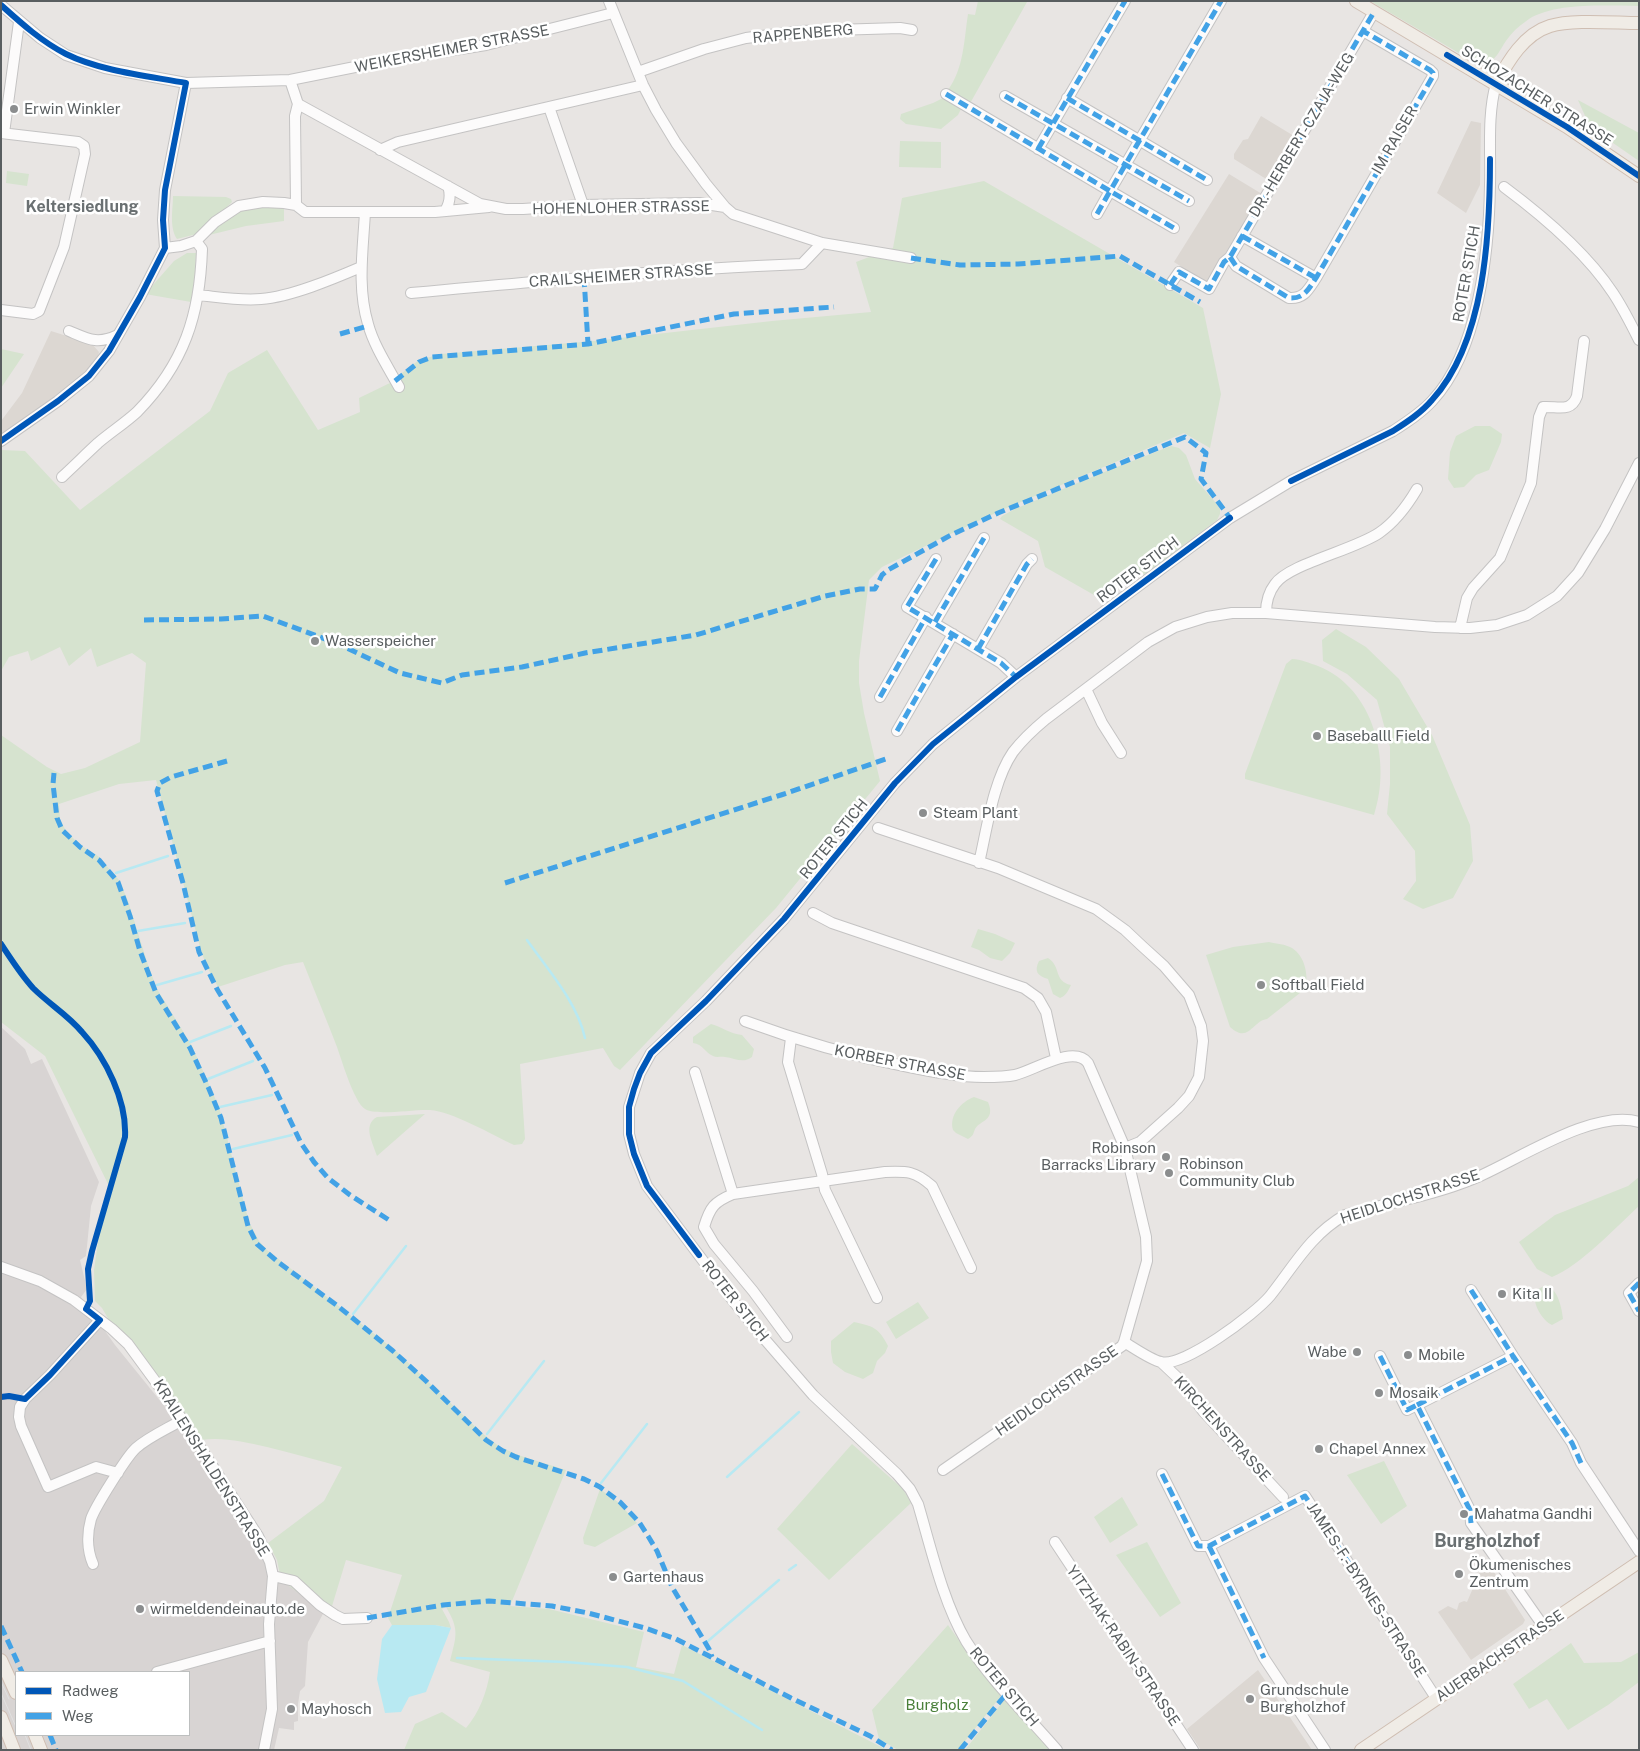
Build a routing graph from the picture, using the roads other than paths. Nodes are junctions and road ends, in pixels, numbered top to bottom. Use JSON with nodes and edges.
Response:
{"nodes":[{"id":1,"x":609,"y":1,"type":"edge"},
{"id":2,"x":1125,"y":1,"type":"edge"},
{"id":3,"x":1221,"y":1,"type":"edge"},
{"id":4,"x":1356,"y":1,"type":"edge"},
{"id":5,"x":1,"y":6,"type":"edge"},
{"id":6,"x":1374,"y":12,"type":"junction"},
{"id":7,"x":613,"y":14,"type":"junction"},
{"id":8,"x":20,"y":22,"type":"junction"},
{"id":9,"x":1639,"y":23,"type":"edge"},
{"id":10,"x":912,"y":30,"type":"dead end"},
{"id":11,"x":1363,"y":31,"type":"junction"},
{"id":12,"x":638,"y":72,"type":"junction"},
{"id":13,"x":290,"y":80,"type":"junction"},
{"id":14,"x":186,"y":83,"type":"junction"},
{"id":15,"x":643,"y":84,"type":"junction"},
{"id":16,"x":1496,"y":84,"type":"junction"},
{"id":17,"x":946,"y":94,"type":"dead end"},
{"id":18,"x":1005,"y":96,"type":"dead end"},
{"id":19,"x":1068,"y":98,"type":"junction"},
{"id":20,"x":298,"y":104,"type":"junction"},
{"id":21,"x":549,"y":107,"type":"junction"},
{"id":22,"x":1052,"y":123,"type":"junction"},
{"id":23,"x":2,"y":133,"type":"edge"},
{"id":24,"x":1138,"y":140,"type":"junction"},
{"id":25,"x":1038,"y":149,"type":"junction"},
{"id":26,"x":380,"y":150,"type":"junction"},
{"id":27,"x":1126,"y":165,"type":"junction"},
{"id":28,"x":1639,"y":176,"type":"edge"},
{"id":29,"x":1207,"y":180,"type":"dead end"},
{"id":30,"x":448,"y":186,"type":"junction"},
{"id":31,"x":1504,"y":187,"type":"dead end"},
{"id":32,"x":1110,"y":191,"type":"junction"},
{"id":33,"x":1189,"y":201,"type":"dead end"},
{"id":34,"x":296,"y":204,"type":"junction"},
{"id":35,"x":583,"y":205,"type":"junction"},
{"id":36,"x":492,"y":207,"type":"junction"},
{"id":37,"x":725,"y":208,"type":"junction"},
{"id":38,"x":444,"y":211,"type":"junction"},
{"id":39,"x":365,"y":212,"type":"junction"},
{"id":40,"x":1097,"y":214,"type":"dead end"},
{"id":41,"x":1174,"y":228,"type":"dead end"},
{"id":42,"x":1242,"y":236,"type":"junction"},
{"id":43,"x":196,"y":241,"type":"junction"},
{"id":44,"x":822,"y":244,"type":"junction"},
{"id":45,"x":165,"y":248,"type":"junction"},
{"id":46,"x":1230,"y":257,"type":"junction"},
{"id":47,"x":911,"y":258,"type":"dead end"},
{"id":48,"x":361,"y":267,"type":"junction"},
{"id":49,"x":1316,"y":278,"type":"junction"},
{"id":50,"x":1170,"y":285,"type":"dead end"},
{"id":51,"x":411,"y":293,"type":"dead end"},
{"id":52,"x":198,"y":295,"type":"junction"},
{"id":53,"x":1,"y":310,"type":"edge"},
{"id":54,"x":70,"y":331,"type":"dead end"},
{"id":55,"x":118,"y":335,"type":"junction"},
{"id":56,"x":1639,"y":340,"type":"edge"},
{"id":57,"x":1584,"y":341,"type":"dead end"},
{"id":58,"x":399,"y":387,"type":"dead end"},
{"id":59,"x":1,"y":441,"type":"edge"},
{"id":60,"x":1639,"y":463,"type":"edge"},
{"id":61,"x":62,"y":477,"type":"dead end"},
{"id":62,"x":1417,"y":489,"type":"dead end"},
{"id":63,"x":984,"y":538,"type":"dead end"},
{"id":64,"x":936,"y":559,"type":"dead end"},
{"id":65,"x":1032,"y":559,"type":"dead end"},
{"id":66,"x":1266,"y":613,"type":"junction"},
{"id":67,"x":930,"y":620,"type":"junction"},
{"id":68,"x":1460,"y":628,"type":"junction"},
{"id":69,"x":952,"y":634,"type":"junction"},
{"id":70,"x":978,"y":649,"type":"junction"},
{"id":71,"x":1016,"y":677,"type":"junction"},
{"id":72,"x":1086,"y":689,"type":"junction"},
{"id":73,"x":880,"y":696,"type":"dead end"},
{"id":74,"x":897,"y":732,"type":"dead end"},
{"id":75,"x":1121,"y":753,"type":"dead end"},
{"id":76,"x":878,"y":828,"type":"dead end"},
{"id":77,"x":979,"y":863,"type":"junction"},
{"id":78,"x":813,"y":913,"type":"dead end"},
{"id":79,"x":745,"y":1021,"type":"dead end"},
{"id":80,"x":791,"y":1038,"type":"junction"},
{"id":81,"x":1056,"y":1058,"type":"junction"},
{"id":82,"x":695,"y":1072,"type":"dead end"},
{"id":83,"x":1639,"y":1122,"type":"edge"},
{"id":84,"x":1125,"y":1148,"type":"junction"},
{"id":85,"x":823,"y":1181,"type":"junction"},
{"id":86,"x":733,"y":1194,"type":"junction"},
{"id":87,"x":1,"y":1267,"type":"edge"},
{"id":88,"x":970,"y":1268,"type":"dead end"},
{"id":89,"x":1639,"y":1283,"type":"edge"},
{"id":90,"x":1471,"y":1290,"type":"dead end"},
{"id":91,"x":877,"y":1298,"type":"dead end"},
{"id":92,"x":1639,"y":1312,"type":"edge"},
{"id":93,"x":100,"y":1320,"type":"junction"},
{"id":94,"x":787,"y":1337,"type":"dead end"},
{"id":95,"x":1124,"y":1342,"type":"junction"},
{"id":96,"x":1380,"y":1356,"type":"dead end"},
{"id":97,"x":1513,"y":1356,"type":"junction"},
{"id":98,"x":1161,"y":1362,"type":"junction"},
{"id":99,"x":1417,"y":1405,"type":"junction"},
{"id":100,"x":182,"y":1420,"type":"junction"},
{"id":101,"x":943,"y":1470,"type":"dead end"},
{"id":102,"x":118,"y":1473,"type":"junction"},
{"id":103,"x":1162,"y":1474,"type":"dead end"},
{"id":104,"x":1283,"y":1497,"type":"dead end"},
{"id":105,"x":1054,"y":1542,"type":"dead end"},
{"id":106,"x":1209,"y":1546,"type":"junction"},
{"id":107,"x":1639,"y":1552,"type":"edge"},
{"id":108,"x":1639,"y":1562,"type":"edge"},
{"id":109,"x":93,"y":1564,"type":"dead end"},
{"id":110,"x":273,"y":1576,"type":"junction"},
{"id":111,"x":367,"y":1618,"type":"dead end"},
{"id":112,"x":1544,"y":1627,"type":"junction"},
{"id":113,"x":270,"y":1641,"type":"junction"},
{"id":114,"x":1,"y":1660,"type":"edge"},
{"id":115,"x":161,"y":1671,"type":"edge"},
{"id":116,"x":15,"y":1691,"type":"edge"},
{"id":117,"x":1436,"y":1698,"type":"junction"},
{"id":118,"x":1,"y":1717,"type":"edge"},
{"id":119,"x":35,"y":1736,"type":"edge"},
{"id":120,"x":14,"y":1750,"type":"edge"},
{"id":121,"x":41,"y":1750,"type":"edge"},
{"id":122,"x":264,"y":1750,"type":"edge"},
{"id":123,"x":1057,"y":1750,"type":"edge"},
{"id":124,"x":1193,"y":1750,"type":"edge"},
{"id":125,"x":1325,"y":1750,"type":"edge"},
{"id":126,"x":1361,"y":1750,"type":"edge"}],
"edges":[{"from":1,"to":7,"type":"street"},
{"from":2,"to":19,"type":"street"},
{"from":3,"to":24,"type":"street"},
{"from":4,"to":6,"type":"main road","name":"SCHOZACHER STRASSE"},
{"from":5,"to":8,"type":"street"},
{"from":6,"to":11,"type":"street","name":"DR.-HERBERT-CZAJA-WEG"},
{"from":6,"to":16,"type":"main road","name":"SCHOZACHER STRASSE"},
{"from":7,"to":12,"type":"street"},
{"from":7,"to":13,"type":"street","name":"WEIKERSHEIMER STRASSE"},
{"from":8,"to":14,"type":"street"},
{"from":8,"to":23,"type":"street"},
{"from":9,"to":16,"type":"main road"},
{"from":10,"to":12,"type":"street","name":"RAPPENBERG"},
{"from":11,"to":42,"type":"street","name":"DR.-HERBERT-CZAJA-WEG"},
{"from":11,"to":49,"type":"street","name":"IM RAISER"},
{"from":12,"to":15,"type":"street"},
{"from":13,"to":14,"type":"street"},
{"from":13,"to":20,"type":"street"},
{"from":14,"to":45,"type":"street"},
{"from":15,"to":21,"type":"street"},
{"from":15,"to":37,"type":"street"},
{"from":16,"to":28,"type":"main road","name":"SCHOZACHER STRASSE"},
{"from":16,"to":71,"type":"street","name":"ROTER STICH"},
{"from":17,"to":25,"type":"street"},
{"from":18,"to":22,"type":"street"},
{"from":19,"to":22,"type":"street"},
{"from":19,"to":24,"type":"street"},
{"from":20,"to":26,"type":"street","name":"HOHENLOHER STRASSE"},
{"from":20,"to":34,"type":"street"},
{"from":21,"to":26,"type":"street"},
{"from":21,"to":35,"type":"street"},
{"from":22,"to":25,"type":"street"},
{"from":22,"to":27,"type":"street"},
{"from":23,"to":53,"type":"street"},
{"from":24,"to":27,"type":"street"},
{"from":24,"to":29,"type":"street"},
{"from":25,"to":32,"type":"street"},
{"from":26,"to":30,"type":"street","name":"HOHENLOHER STRASSE"},
{"from":27,"to":32,"type":"street"},
{"from":27,"to":33,"type":"street"},
{"from":30,"to":36,"type":"street","name":"HOHENLOHER STRASSE"},
{"from":30,"to":38,"type":"street"},
{"from":31,"to":56,"type":"street"},
{"from":32,"to":40,"type":"street"},
{"from":32,"to":41,"type":"street"},
{"from":34,"to":39,"type":"street"},
{"from":34,"to":43,"type":"street"},
{"from":35,"to":36,"type":"street","name":"HOHENLOHER STRASSE"},
{"from":35,"to":37,"type":"street","name":"HOHENLOHER STRASSE"},
{"from":36,"to":38,"type":"street"},
{"from":37,"to":44,"type":"street","name":"HOHENLOHER STRASSE"},
{"from":38,"to":39,"type":"street"},
{"from":39,"to":48,"type":"street"},
{"from":42,"to":46,"type":"street","name":"DR.-HERBERT-CZAJA-WEG"},
{"from":42,"to":49,"type":"street"},
{"from":43,"to":45,"type":"street"},
{"from":43,"to":52,"type":"street"},
{"from":44,"to":47,"type":"street","name":"HOHENLOHER STRASSE"},
{"from":44,"to":51,"type":"street","name":"CRAILSHEIMER STRASSE"},
{"from":45,"to":55,"type":"street"},
{"from":46,"to":49,"type":"street","name":"IM RAISER"},
{"from":46,"to":50,"type":"street","name":"DR.-HERBERT-CZAJA-WEG"},
{"from":48,"to":52,"type":"street"},
{"from":48,"to":58,"type":"street"},
{"from":52,"to":61,"type":"street"},
{"from":54,"to":55,"type":"street"},
{"from":55,"to":59,"type":"street"},
{"from":57,"to":68,"type":"street"},
{"from":60,"to":68,"type":"street"},
{"from":62,"to":66,"type":"street"},
{"from":63,"to":67,"type":"street"},
{"from":64,"to":67,"type":"street"},
{"from":65,"to":70,"type":"street"},
{"from":66,"to":68,"type":"street"},
{"from":66,"to":72,"type":"street"},
{"from":67,"to":69,"type":"street"},
{"from":67,"to":73,"type":"street"},
{"from":69,"to":70,"type":"street"},
{"from":69,"to":74,"type":"street"},
{"from":70,"to":71,"type":"street"},
{"from":71,"to":123,"type":"street","name":"ROTER STICH"},
{"from":72,"to":75,"type":"street"},
{"from":72,"to":77,"type":"street"},
{"from":76,"to":77,"type":"street"},
{"from":77,"to":84,"type":"street"},
{"from":78,"to":81,"type":"street"},
{"from":79,"to":80,"type":"street","name":"KORBER STRASSE"},
{"from":80,"to":81,"type":"street","name":"KORBER STRASSE"},
{"from":80,"to":85,"type":"street"},
{"from":81,"to":84,"type":"street","name":"KORBER STRASSE"},
{"from":82,"to":86,"type":"street"},
{"from":83,"to":98,"type":"street","name":"HEIDLOCHSTRASSE"},
{"from":84,"to":95,"type":"street","name":"KORBER STRASSE"},
{"from":85,"to":86,"type":"street"},
{"from":85,"to":88,"type":"street"},
{"from":85,"to":91,"type":"street"},
{"from":86,"to":94,"type":"street"},
{"from":87,"to":93,"type":"street","name":"KRAILENSHALDENSTRASSE"},
{"from":89,"to":92,"type":"street"},
{"from":90,"to":97,"type":"street"},
{"from":93,"to":100,"type":"street","name":"KRAILENSHALDENSTRASSE"},
{"from":93,"to":102,"type":"street"},
{"from":95,"to":98,"type":"street","name":"HEIDLOCHSTRASSE"},
{"from":95,"to":101,"type":"street","name":"HEIDLOCHSTRASSE"},
{"from":96,"to":99,"type":"street"},
{"from":97,"to":99,"type":"street"},
{"from":97,"to":107,"type":"street"},
{"from":98,"to":104,"type":"street","name":"KIRCHENSTRASSE"},
{"from":99,"to":112,"type":"street"},
{"from":100,"to":102,"type":"street"},
{"from":100,"to":110,"type":"street","name":"KRAILENSHALDENSTRASSE"},
{"from":102,"to":109,"type":"street"},
{"from":103,"to":106,"type":"street"},
{"from":105,"to":124,"type":"street","name":"YITZHAK-RABIN-STRASSE"},
{"from":106,"to":117,"type":"street","name":"JAMES-F.-BYRNES-STRASSE"},
{"from":106,"to":125,"type":"street"},
{"from":108,"to":112,"type":"main road","name":"AUERBACHSTRASSE"},
{"from":110,"to":111,"type":"street"},
{"from":110,"to":113,"type":"street","name":"KRAILENSHALDENSTRASSE"},
{"from":112,"to":117,"type":"main road","name":"AUERBACHSTRASSE"},
{"from":113,"to":115,"type":"street"},
{"from":113,"to":122,"type":"street","name":"KRAILENSHALDENSTRASSE"},
{"from":114,"to":116,"type":"main road"},
{"from":117,"to":126,"type":"main road","name":"AUERBACHSTRASSE"},
{"from":118,"to":120,"type":"main road"},
{"from":119,"to":121,"type":"main road"}]}
